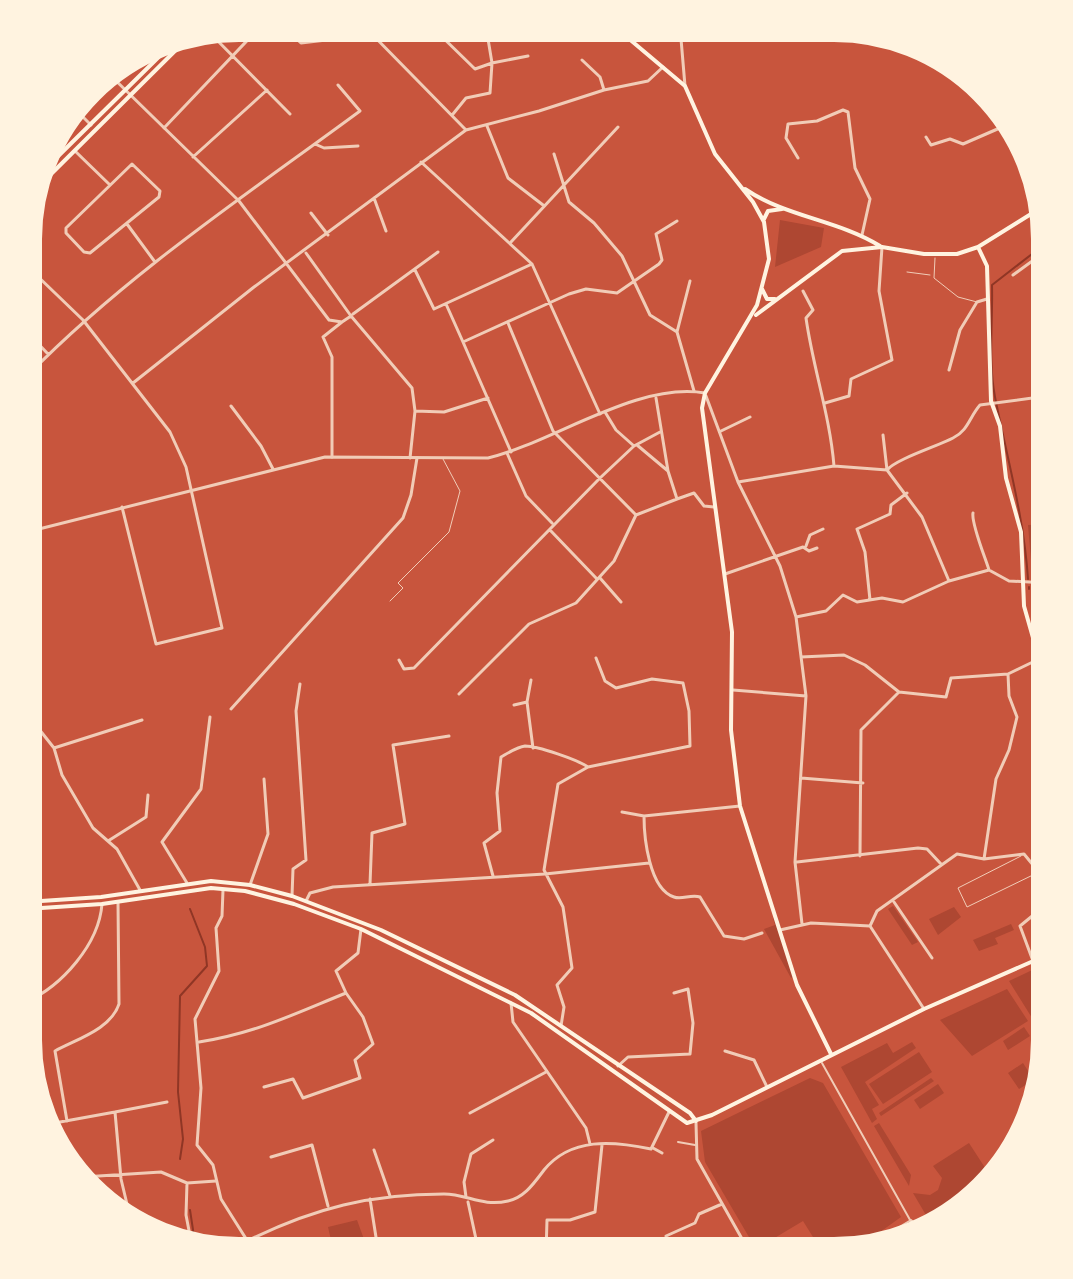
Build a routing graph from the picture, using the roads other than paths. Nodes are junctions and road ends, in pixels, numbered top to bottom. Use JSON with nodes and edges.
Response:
{"nodes":[{"id":1,"x":248,"y":40,"type":"edge"},
{"id":2,"x":298,"y":40,"type":"edge"},
{"id":3,"x":326,"y":40,"type":"edge"},
{"id":4,"x":378,"y":40,"type":"edge"},
{"id":5,"x":445,"y":40,"type":"edge"},
{"id":6,"x":488,"y":40,"type":"edge"},
{"id":7,"x":631,"y":40,"type":"edge"},
{"id":8,"x":681,"y":40,"type":"edge"},
{"id":9,"x":219,"y":42,"type":"edge"},
{"id":10,"x":175,"y":51,"type":"edge"},
{"id":11,"x":233,"y":56,"type":"junction"},
{"id":12,"x":528,"y":56,"type":"dead end"},
{"id":13,"x":159,"y":57,"type":"edge"},
{"id":14,"x":582,"y":60,"type":"dead end"},
{"id":15,"x":492,"y":63,"type":"junction"},
{"id":16,"x":663,"y":67,"type":"junction"},
{"id":17,"x":117,"y":82,"type":"edge"},
{"id":18,"x":338,"y":85,"type":"dead end"},
{"id":19,"x":685,"y":86,"type":"junction"},
{"id":20,"x":126,"y":90,"type":"junction"},
{"id":21,"x":267,"y":90,"type":"junction"},
{"id":22,"x":604,"y":90,"type":"junction"},
{"id":23,"x":131,"y":95,"type":"junction"},
{"id":24,"x":290,"y":114,"type":"dead end"},
{"id":25,"x":452,"y":115,"type":"junction"},
{"id":26,"x":82,"y":116,"type":"edge"},
{"id":27,"x":91,"y":125,"type":"junction"},
{"id":28,"x":487,"y":126,"type":"junction"},
{"id":29,"x":618,"y":127,"type":"dead end"},
{"id":30,"x":998,"y":127,"type":"edge"},
{"id":31,"x":164,"y":128,"type":"junction"},
{"id":32,"x":466,"y":130,"type":"junction"},
{"id":33,"x":926,"y":137,"type":"dead end"},
{"id":34,"x":315,"y":144,"type":"junction"},
{"id":35,"x":358,"y":146,"type":"dead end"},
{"id":36,"x":75,"y":150,"type":"junction"},
{"id":37,"x":554,"y":154,"type":"dead end"},
{"id":38,"x":59,"y":156,"type":"edge"},
{"id":39,"x":193,"y":157,"type":"junction"},
{"id":40,"x":798,"y":158,"type":"dead end"},
{"id":41,"x":421,"y":162,"type":"junction"},
{"id":42,"x":52,"y":174,"type":"edge"},
{"id":43,"x":563,"y":183,"type":"junction"},
{"id":44,"x":110,"y":185,"type":"junction"},
{"id":45,"x":740,"y":186,"type":"junction"},
{"id":46,"x":374,"y":198,"type":"junction"},
{"id":47,"x":239,"y":201,"type":"junction"},
{"id":48,"x":544,"y":206,"type":"junction"},
{"id":49,"x":788,"y":210,"type":"junction"},
{"id":50,"x":311,"y":213,"type":"dead end"},
{"id":51,"x":1031,"y":214,"type":"edge"},
{"id":52,"x":677,"y":221,"type":"dead end"},
{"id":53,"x":764,"y":222,"type":"junction"},
{"id":54,"x":127,"y":224,"type":"junction"},
{"id":55,"x":386,"y":231,"type":"dead end"},
{"id":56,"x":328,"y":235,"type":"junction"},
{"id":57,"x":862,"y":235,"type":"junction"},
{"id":58,"x":511,"y":242,"type":"junction"},
{"id":59,"x":882,"y":247,"type":"junction"},
{"id":60,"x":978,"y":247,"type":"junction"},
{"id":61,"x":858,"y":248,"type":"junction"},
{"id":62,"x":305,"y":252,"type":"junction"},
{"id":63,"x":438,"y":252,"type":"dead end"},
{"id":64,"x":935,"y":255,"type":"junction"},
{"id":65,"x":155,"y":262,"type":"junction"},
{"id":66,"x":1033,"y":262,"type":"edge"},
{"id":67,"x":286,"y":264,"type":"junction"},
{"id":68,"x":532,"y":264,"type":"junction"},
{"id":69,"x":415,"y":270,"type":"junction"},
{"id":70,"x":907,"y":272,"type":"dead end"},
{"id":71,"x":933,"y":275,"type":"junction"},
{"id":72,"x":1013,"y":275,"type":"dead end"},
{"id":73,"x":40,"y":279,"type":"edge"},
{"id":74,"x":690,"y":281,"type":"dead end"},
{"id":75,"x":633,"y":284,"type":"junction"},
{"id":76,"x":762,"y":287,"type":"junction"},
{"id":77,"x":803,"y":291,"type":"dead end"},
{"id":78,"x":782,"y":296,"type":"junction"},
{"id":79,"x":987,"y":299,"type":"junction"},
{"id":80,"x":977,"y":302,"type":"junction"},
{"id":81,"x":550,"y":303,"type":"junction"},
{"id":82,"x":446,"y":304,"type":"junction"},
{"id":83,"x":352,"y":315,"type":"junction"},
{"id":84,"x":83,"y":320,"type":"junction"},
{"id":85,"x":342,"y":322,"type":"junction"},
{"id":86,"x":508,"y":323,"type":"junction"},
{"id":87,"x":749,"y":323,"type":"junction"},
{"id":88,"x":677,"y":332,"type":"junction"},
{"id":89,"x":463,"y":342,"type":"junction"},
{"id":90,"x":40,"y":346,"type":"edge"},
{"id":91,"x":48,"y":354,"type":"junction"},
{"id":92,"x":40,"y":362,"type":"edge"},
{"id":93,"x":949,"y":370,"type":"dead end"},
{"id":94,"x":133,"y":383,"type":"junction"},
{"id":95,"x":694,"y":391,"type":"junction"},
{"id":96,"x":705,"y":393,"type":"junction"},
{"id":97,"x":1033,"y":397,"type":"edge"},
{"id":98,"x":488,"y":398,"type":"junction"},
{"id":99,"x":656,"y":398,"type":"junction"},
{"id":100,"x":994,"y":401,"type":"junction"},
{"id":101,"x":825,"y":403,"type":"junction"},
{"id":102,"x":231,"y":406,"type":"dead end"},
{"id":103,"x":415,"y":411,"type":"junction"},
{"id":104,"x":602,"y":413,"type":"junction"},
{"id":105,"x":750,"y":417,"type":"dead end"},
{"id":106,"x":553,"y":431,"type":"junction"},
{"id":107,"x":660,"y":432,"type":"junction"},
{"id":108,"x":720,"y":432,"type":"junction"},
{"id":109,"x":883,"y":435,"type":"dead end"},
{"id":110,"x":635,"y":445,"type":"junction"},
{"id":111,"x":509,"y":452,"type":"junction"},
{"id":112,"x":332,"y":457,"type":"junction"},
{"id":113,"x":410,"y":458,"type":"junction"},
{"id":114,"x":417,"y":458,"type":"junction"},
{"id":115,"x":443,"y":458,"type":"junction"},
{"id":116,"x":834,"y":466,"type":"junction"},
{"id":117,"x":273,"y":469,"type":"junction"},
{"id":118,"x":887,"y":470,"type":"junction"},
{"id":119,"x":668,"y":471,"type":"junction"},
{"id":120,"x":600,"y":478,"type":"junction"},
{"id":121,"x":738,"y":482,"type":"junction"},
{"id":122,"x":189,"y":490,"type":"junction"},
{"id":123,"x":907,"y":493,"type":"junction"},
{"id":124,"x":677,"y":499,"type":"junction"},
{"id":125,"x":122,"y":507,"type":"junction"},
{"id":126,"x":715,"y":507,"type":"junction"},
{"id":127,"x":973,"y":513,"type":"dead end"},
{"id":128,"x":636,"y":515,"type":"junction"},
{"id":129,"x":552,"y":524,"type":"junction"},
{"id":130,"x":40,"y":529,"type":"edge"},
{"id":131,"x":823,"y":529,"type":"dead end"},
{"id":132,"x":550,"y":530,"type":"junction"},
{"id":133,"x":806,"y":546,"type":"junction"},
{"id":134,"x":817,"y":548,"type":"dead end"},
{"id":135,"x":775,"y":558,"type":"junction"},
{"id":136,"x":989,"y":570,"type":"junction"},
{"id":137,"x":725,"y":574,"type":"junction"},
{"id":138,"x":598,"y":578,"type":"junction"},
{"id":139,"x":949,"y":581,"type":"junction"},
{"id":140,"x":1022,"y":583,"type":"junction"},
{"id":141,"x":1033,"y":583,"type":"edge"},
{"id":142,"x":870,"y":600,"type":"junction"},
{"id":143,"x":390,"y":601,"type":"dead end"},
{"id":144,"x":621,"y":602,"type":"dead end"},
{"id":145,"x":796,"y":617,"type":"junction"},
{"id":146,"x":1033,"y":639,"type":"edge"},
{"id":147,"x":801,"y":657,"type":"junction"},
{"id":148,"x":596,"y":658,"type":"dead end"},
{"id":149,"x":399,"y":660,"type":"dead end"},
{"id":150,"x":1033,"y":662,"type":"edge"},
{"id":151,"x":1008,"y":674,"type":"junction"},
{"id":152,"x":531,"y":680,"type":"dead end"},
{"id":153,"x":300,"y":684,"type":"dead end"},
{"id":154,"x":733,"y":690,"type":"junction"},
{"id":155,"x":899,"y":692,"type":"junction"},
{"id":156,"x":459,"y":694,"type":"dead end"},
{"id":157,"x":806,"y":696,"type":"junction"},
{"id":158,"x":527,"y":702,"type":"junction"},
{"id":159,"x":514,"y":705,"type":"dead end"},
{"id":160,"x":231,"y":709,"type":"dead end"},
{"id":161,"x":210,"y":717,"type":"dead end"},
{"id":162,"x":142,"y":720,"type":"dead end"},
{"id":163,"x":40,"y":730,"type":"edge"},
{"id":164,"x":449,"y":736,"type":"dead end"},
{"id":165,"x":54,"y":748,"type":"junction"},
{"id":166,"x":533,"y":748,"type":"junction"},
{"id":167,"x":588,"y":767,"type":"junction"},
{"id":168,"x":801,"y":778,"type":"junction"},
{"id":169,"x":264,"y":779,"type":"dead end"},
{"id":170,"x":863,"y":783,"type":"junction"},
{"id":171,"x":148,"y":795,"type":"dead end"},
{"id":172,"x":740,"y":806,"type":"junction"},
{"id":173,"x":622,"y":812,"type":"dead end"},
{"id":174,"x":644,"y":816,"type":"junction"},
{"id":175,"x":108,"y":841,"type":"junction"},
{"id":176,"x":1024,"y":854,"type":"junction"},
{"id":177,"x":860,"y":856,"type":"junction"},
{"id":178,"x":984,"y":859,"type":"junction"},
{"id":179,"x":795,"y":862,"type":"junction"},
{"id":180,"x":649,"y":863,"type":"junction"},
{"id":181,"x":941,"y":864,"type":"junction"},
{"id":182,"x":1033,"y":867,"type":"edge"},
{"id":183,"x":545,"y":874,"type":"junction"},
{"id":184,"x":1033,"y":875,"type":"edge"},
{"id":185,"x":493,"y":876,"type":"junction"},
{"id":186,"x":187,"y":883,"type":"junction"},
{"id":187,"x":370,"y":884,"type":"junction"},
{"id":188,"x":250,"y":885,"type":"junction"},
{"id":189,"x":223,"y":888,"type":"junction"},
{"id":190,"x":140,"y":891,"type":"junction"},
{"id":191,"x":292,"y":896,"type":"junction"},
{"id":192,"x":40,"y":901,"type":"edge"},
{"id":193,"x":306,"y":901,"type":"junction"},
{"id":194,"x":118,"y":902,"type":"junction"},
{"id":195,"x":894,"y":902,"type":"junction"},
{"id":196,"x":102,"y":904,"type":"junction"},
{"id":197,"x":40,"y":908,"type":"edge"},
{"id":198,"x":1033,"y":915,"type":"edge"},
{"id":199,"x":802,"y":924,"type":"junction"},
{"id":200,"x":870,"y":926,"type":"junction"},
{"id":201,"x":361,"y":929,"type":"junction"},
{"id":202,"x":780,"y":930,"type":"junction"},
{"id":203,"x":762,"y":933,"type":"dead end"},
{"id":204,"x":932,"y":958,"type":"dead end"},
{"id":205,"x":1033,"y":961,"type":"joint"},
{"id":206,"x":40,"y":993,"type":"edge"},
{"id":207,"x":346,"y":993,"type":"junction"},
{"id":208,"x":674,"y":993,"type":"dead end"},
{"id":209,"x":511,"y":1002,"type":"junction"},
{"id":210,"x":924,"y":1009,"type":"junction"},
{"id":211,"x":561,"y":1026,"type":"junction"},
{"id":212,"x":199,"y":1042,"type":"junction"},
{"id":213,"x":725,"y":1051,"type":"dead end"},
{"id":214,"x":831,"y":1054,"type":"junction"},
{"id":215,"x":821,"y":1060,"type":"junction"},
{"id":216,"x":618,"y":1066,"type":"junction"},
{"id":217,"x":546,"y":1072,"type":"junction"},
{"id":218,"x":264,"y":1087,"type":"dead end"},
{"id":219,"x":767,"y":1087,"type":"junction"},
{"id":220,"x":167,"y":1102,"type":"dead end"},
{"id":221,"x":115,"y":1112,"type":"junction"},
{"id":222,"x":669,"y":1112,"type":"junction"},
{"id":223,"x":470,"y":1113,"type":"dead end"},
{"id":224,"x":67,"y":1121,"type":"junction"},
{"id":225,"x":696,"y":1121,"type":"junction"},
{"id":226,"x":58,"y":1122,"type":"edge"},
{"id":227,"x":493,"y":1140,"type":"dead end"},
{"id":228,"x":678,"y":1142,"type":"dead end"},
{"id":229,"x":590,"y":1144,"type":"junction"},
{"id":230,"x":602,"y":1145,"type":"junction"},
{"id":231,"x":696,"y":1146,"type":"junction"},
{"id":232,"x":653,"y":1148,"type":"junction"},
{"id":233,"x":374,"y":1150,"type":"dead end"},
{"id":234,"x":662,"y":1153,"type":"dead end"},
{"id":235,"x":271,"y":1157,"type":"dead end"},
{"id":236,"x":121,"y":1174,"type":"junction"},
{"id":237,"x":94,"y":1176,"type":"edge"},
{"id":238,"x":217,"y":1181,"type":"junction"},
{"id":239,"x":187,"y":1183,"type":"junction"},
{"id":240,"x":390,"y":1196,"type":"junction"},
{"id":241,"x":370,"y":1199,"type":"junction"},
{"id":242,"x":467,"y":1199,"type":"junction"},
{"id":243,"x":722,"y":1204,"type":"junction"},
{"id":244,"x":128,"y":1206,"type":"edge"},
{"id":245,"x":328,"y":1206,"type":"junction"},
{"id":246,"x":911,"y":1220,"type":"junction"},
{"id":247,"x":913,"y":1222,"type":"edge"},
{"id":248,"x":912,"y":1223,"type":"edge"},
{"id":249,"x":897,"y":1228,"type":"edge"},
{"id":250,"x":189,"y":1232,"type":"edge"},
{"id":251,"x":248,"y":1239,"type":"edge"},
{"id":252,"x":251,"y":1239,"type":"edge"},
{"id":253,"x":376,"y":1239,"type":"edge"},
{"id":254,"x":475,"y":1239,"type":"edge"},
{"id":255,"x":546,"y":1239,"type":"edge"},
{"id":256,"x":667,"y":1239,"type":"edge"},
{"id":257,"x":742,"y":1239,"type":"edge"}],
"edges":[{"from":1,"to":11,"type":"street"},
{"from":2,"to":3,"type":"street"},
{"from":4,"to":25,"type":"street"},
{"from":5,"to":15,"type":"street"},
{"from":6,"to":15,"type":"street"},
{"from":7,"to":16,"type":"main road"},
{"from":8,"to":19,"type":"street"},
{"from":9,"to":11,"type":"street"},
{"from":10,"to":23,"type":"main road"},
{"from":11,"to":21,"type":"street"},
{"from":11,"to":31,"type":"street"},
{"from":12,"to":15,"type":"street"},
{"from":13,"to":20,"type":"main road"},
{"from":14,"to":22,"type":"street"},
{"from":15,"to":25,"type":"street"},
{"from":16,"to":19,"type":"main road"},
{"from":16,"to":22,"type":"street"},
{"from":17,"to":20,"type":"street"},
{"from":18,"to":34,"type":"street"},
{"from":19,"to":45,"type":"main road"},
{"from":20,"to":23,"type":"street"},
{"from":20,"to":27,"type":"main road"},
{"from":21,"to":24,"type":"street"},
{"from":21,"to":39,"type":"street"},
{"from":22,"to":28,"type":"street"},
{"from":23,"to":31,"type":"street"},
{"from":23,"to":36,"type":"main road"},
{"from":25,"to":32,"type":"street"},
{"from":26,"to":27,"type":"street"},
{"from":27,"to":38,"type":"main road"},
{"from":28,"to":32,"type":"street"},
{"from":28,"to":48,"type":"street"},
{"from":29,"to":43,"type":"street"},
{"from":30,"to":33,"type":"street"},
{"from":31,"to":39,"type":"street"},
{"from":32,"to":41,"type":"street"},
{"from":34,"to":35,"type":"street"},
{"from":34,"to":47,"type":"street"},
{"from":36,"to":42,"type":"main road"},
{"from":36,"to":44,"type":"street"},
{"from":37,"to":43,"type":"street"},
{"from":39,"to":47,"type":"street"},
{"from":40,"to":57,"type":"street"},
{"from":41,"to":46,"type":"street"},
{"from":41,"to":58,"type":"street"},
{"from":43,"to":48,"type":"street"},
{"from":43,"to":75,"type":"street"},
{"from":44,"to":54,"type":"street"},
{"from":44,"to":54,"type":"street"},
{"from":45,"to":49,"type":"main road"},
{"from":45,"to":53,"type":"main road"},
{"from":46,"to":55,"type":"street"},
{"from":46,"to":56,"type":"street"},
{"from":47,"to":65,"type":"street"},
{"from":47,"to":67,"type":"street"},
{"from":48,"to":58,"type":"street"},
{"from":49,"to":53,"type":"main road"},
{"from":49,"to":57,"type":"main road"},
{"from":50,"to":56,"type":"street"},
{"from":51,"to":60,"type":"main road"},
{"from":52,"to":75,"type":"street"},
{"from":53,"to":76,"type":"main road"},
{"from":54,"to":65,"type":"street"},
{"from":56,"to":62,"type":"street"},
{"from":57,"to":59,"type":"main road"},
{"from":57,"to":61,"type":"main road"},
{"from":58,"to":68,"type":"street"},
{"from":59,"to":61,"type":"main road"},
{"from":59,"to":64,"type":"main road"},
{"from":59,"to":101,"type":"street"},
{"from":60,"to":64,"type":"main road"},
{"from":60,"to":79,"type":"main road"},
{"from":61,"to":78,"type":"main road"},
{"from":62,"to":67,"type":"street"},
{"from":62,"to":83,"type":"street"},
{"from":63,"to":69,"type":"street"},
{"from":64,"to":71,"type":"lane"},
{"from":65,"to":84,"type":"street"},
{"from":66,"to":72,"type":"street"},
{"from":67,"to":85,"type":"street"},
{"from":67,"to":94,"type":"street"},
{"from":68,"to":81,"type":"street"},
{"from":68,"to":82,"type":"street"},
{"from":69,"to":82,"type":"street"},
{"from":69,"to":83,"type":"street"},
{"from":70,"to":71,"type":"lane"},
{"from":71,"to":80,"type":"lane"},
{"from":73,"to":84,"type":"street"},
{"from":74,"to":88,"type":"street"},
{"from":75,"to":81,"type":"street"},
{"from":75,"to":88,"type":"street"},
{"from":76,"to":78,"type":"main road"},
{"from":76,"to":87,"type":"main road"},
{"from":77,"to":101,"type":"street"},
{"from":78,"to":87,"type":"main road"},
{"from":79,"to":80,"type":"street"},
{"from":79,"to":100,"type":"main road"},
{"from":80,"to":93,"type":"street"},
{"from":81,"to":86,"type":"street"},
{"from":81,"to":104,"type":"street"},
{"from":82,"to":89,"type":"street"},
{"from":83,"to":85,"type":"street"},
{"from":83,"to":103,"type":"street"},
{"from":84,"to":91,"type":"street"},
{"from":84,"to":94,"type":"street"},
{"from":85,"to":112,"type":"street"},
{"from":86,"to":89,"type":"street"},
{"from":86,"to":106,"type":"street"},
{"from":87,"to":96,"type":"main road"},
{"from":88,"to":95,"type":"street"},
{"from":89,"to":98,"type":"street"},
{"from":90,"to":91,"type":"street"},
{"from":91,"to":92,"type":"street"},
{"from":94,"to":122,"type":"street"},
{"from":95,"to":96,"type":"street"},
{"from":95,"to":99,"type":"street"},
{"from":96,"to":108,"type":"street"},
{"from":96,"to":126,"type":"main road"},
{"from":97,"to":100,"type":"street"},
{"from":98,"to":103,"type":"street"},
{"from":98,"to":111,"type":"street"},
{"from":99,"to":104,"type":"street"},
{"from":99,"to":107,"type":"street"},
{"from":100,"to":118,"type":"street"},
{"from":100,"to":140,"type":"main road"},
{"from":101,"to":116,"type":"street"},
{"from":102,"to":117,"type":"street"},
{"from":103,"to":113,"type":"street"},
{"from":104,"to":106,"type":"street"},
{"from":104,"to":110,"type":"street"},
{"from":105,"to":108,"type":"street"},
{"from":106,"to":111,"type":"street"},
{"from":106,"to":120,"type":"street"},
{"from":107,"to":110,"type":"street"},
{"from":107,"to":119,"type":"street"},
{"from":108,"to":121,"type":"street"},
{"from":109,"to":118,"type":"street"},
{"from":110,"to":119,"type":"street"},
{"from":110,"to":120,"type":"street"},
{"from":111,"to":115,"type":"street"},
{"from":111,"to":129,"type":"street"},
{"from":112,"to":113,"type":"street"},
{"from":112,"to":117,"type":"street"},
{"from":113,"to":114,"type":"street"},
{"from":114,"to":115,"type":"street"},
{"from":114,"to":160,"type":"street"},
{"from":115,"to":143,"type":"lane"},
{"from":116,"to":118,"type":"street"},
{"from":116,"to":121,"type":"street"},
{"from":117,"to":122,"type":"street"},
{"from":118,"to":123,"type":"street"},
{"from":119,"to":124,"type":"street"},
{"from":120,"to":128,"type":"street"},
{"from":120,"to":129,"type":"street"},
{"from":121,"to":135,"type":"street"},
{"from":122,"to":125,"type":"street"},
{"from":122,"to":125,"type":"street"},
{"from":123,"to":139,"type":"street"},
{"from":123,"to":142,"type":"street"},
{"from":124,"to":126,"type":"street"},
{"from":124,"to":128,"type":"street"},
{"from":125,"to":130,"type":"street"},
{"from":126,"to":137,"type":"main road"},
{"from":127,"to":136,"type":"street"},
{"from":128,"to":138,"type":"street"},
{"from":129,"to":132,"type":"street"},
{"from":131,"to":133,"type":"street"},
{"from":132,"to":138,"type":"street"},
{"from":132,"to":149,"type":"street"},
{"from":133,"to":134,"type":"street"},
{"from":133,"to":135,"type":"street"},
{"from":135,"to":137,"type":"street"},
{"from":135,"to":145,"type":"street"},
{"from":136,"to":139,"type":"street"},
{"from":136,"to":140,"type":"street"},
{"from":137,"to":154,"type":"main road"},
{"from":138,"to":144,"type":"street"},
{"from":138,"to":156,"type":"street"},
{"from":139,"to":142,"type":"street"},
{"from":140,"to":141,"type":"street"},
{"from":140,"to":146,"type":"main road"},
{"from":142,"to":145,"type":"street"},
{"from":145,"to":147,"type":"street"},
{"from":147,"to":155,"type":"street"},
{"from":147,"to":157,"type":"street"},
{"from":148,"to":167,"type":"street"},
{"from":150,"to":151,"type":"street"},
{"from":151,"to":155,"type":"street"},
{"from":151,"to":178,"type":"street"},
{"from":152,"to":158,"type":"street"},
{"from":153,"to":191,"type":"street"},
{"from":154,"to":157,"type":"street"},
{"from":154,"to":172,"type":"main road"},
{"from":155,"to":170,"type":"street"},
{"from":157,"to":168,"type":"street"},
{"from":158,"to":159,"type":"street"},
{"from":158,"to":166,"type":"street"},
{"from":161,"to":186,"type":"street"},
{"from":162,"to":165,"type":"street"},
{"from":163,"to":165,"type":"street"},
{"from":164,"to":187,"type":"street"},
{"from":165,"to":175,"type":"street"},
{"from":166,"to":167,"type":"street"},
{"from":166,"to":185,"type":"street"},
{"from":167,"to":183,"type":"street"},
{"from":168,"to":170,"type":"street"},
{"from":168,"to":179,"type":"street"},
{"from":169,"to":188,"type":"street"},
{"from":170,"to":177,"type":"street"},
{"from":171,"to":175,"type":"street"},
{"from":172,"to":174,"type":"street"},
{"from":172,"to":202,"type":"main road"},
{"from":173,"to":174,"type":"street"},
{"from":174,"to":180,"type":"street"},
{"from":175,"to":190,"type":"street"},
{"from":176,"to":178,"type":"street"},
{"from":176,"to":182,"type":"street"},
{"from":176,"to":184,"type":"lane"},
{"from":177,"to":179,"type":"street"},
{"from":177,"to":181,"type":"street"},
{"from":178,"to":181,"type":"street"},
{"from":179,"to":199,"type":"street"},
{"from":180,"to":183,"type":"street"},
{"from":180,"to":203,"type":"street"},
{"from":181,"to":195,"type":"street"},
{"from":183,"to":185,"type":"street"},
{"from":183,"to":211,"type":"street"},
{"from":185,"to":187,"type":"street"},
{"from":186,"to":188,"type":"main road"},
{"from":186,"to":190,"type":"main road"},
{"from":187,"to":193,"type":"street"},
{"from":188,"to":191,"type":"main road"},
{"from":189,"to":194,"type":"main road"},
{"from":189,"to":201,"type":"main road"},
{"from":189,"to":212,"type":"street"},
{"from":190,"to":192,"type":"main road"},
{"from":191,"to":193,"type":"main road"},
{"from":193,"to":211,"type":"main road"},
{"from":194,"to":196,"type":"main road"},
{"from":194,"to":224,"type":"street"},
{"from":195,"to":200,"type":"street"},
{"from":195,"to":204,"type":"street"},
{"from":196,"to":197,"type":"main road"},
{"from":196,"to":206,"type":"street"},
{"from":198,"to":205,"type":"street"},
{"from":199,"to":200,"type":"street"},
{"from":199,"to":202,"type":"street"},
{"from":200,"to":210,"type":"street"},
{"from":201,"to":207,"type":"street"},
{"from":201,"to":209,"type":"main road"},
{"from":202,"to":214,"type":"main road"},
{"from":205,"to":210,"type":"main road"},
{"from":207,"to":212,"type":"street"},
{"from":207,"to":218,"type":"street"},
{"from":208,"to":216,"type":"street"},
{"from":209,"to":217,"type":"street"},
{"from":209,"to":222,"type":"main road"},
{"from":210,"to":214,"type":"main road"},
{"from":211,"to":216,"type":"main road"},
{"from":212,"to":238,"type":"street"},
{"from":213,"to":219,"type":"street"},
{"from":214,"to":215,"type":"main road"},
{"from":215,"to":219,"type":"main road"},
{"from":215,"to":246,"type":"street"},
{"from":216,"to":225,"type":"main road"},
{"from":217,"to":223,"type":"street"},
{"from":217,"to":229,"type":"street"},
{"from":219,"to":225,"type":"main road"},
{"from":220,"to":221,"type":"street"},
{"from":221,"to":224,"type":"street"},
{"from":221,"to":236,"type":"street"},
{"from":222,"to":225,"type":"main road"},
{"from":222,"to":232,"type":"street"},
{"from":224,"to":226,"type":"street"},
{"from":225,"to":231,"type":"street"},
{"from":227,"to":242,"type":"street"},
{"from":228,"to":231,"type":"street"},
{"from":229,"to":230,"type":"street"},
{"from":229,"to":242,"type":"street"},
{"from":230,"to":232,"type":"street"},
{"from":230,"to":255,"type":"street"},
{"from":231,"to":243,"type":"street"},
{"from":232,"to":234,"type":"street"},
{"from":233,"to":240,"type":"street"},
{"from":235,"to":245,"type":"street"},
{"from":236,"to":237,"type":"street"},
{"from":236,"to":239,"type":"street"},
{"from":236,"to":244,"type":"street"},
{"from":238,"to":239,"type":"street"},
{"from":238,"to":251,"type":"street"},
{"from":239,"to":250,"type":"street"},
{"from":240,"to":241,"type":"street"},
{"from":240,"to":242,"type":"street"},
{"from":241,"to":245,"type":"street"},
{"from":241,"to":253,"type":"street"},
{"from":242,"to":254,"type":"street"},
{"from":243,"to":256,"type":"street"},
{"from":243,"to":257,"type":"street"},
{"from":245,"to":252,"type":"street"},
{"from":246,"to":247,"type":"street"},
{"from":246,"to":248,"type":"street"},
{"from":246,"to":249,"type":"street"}]}
